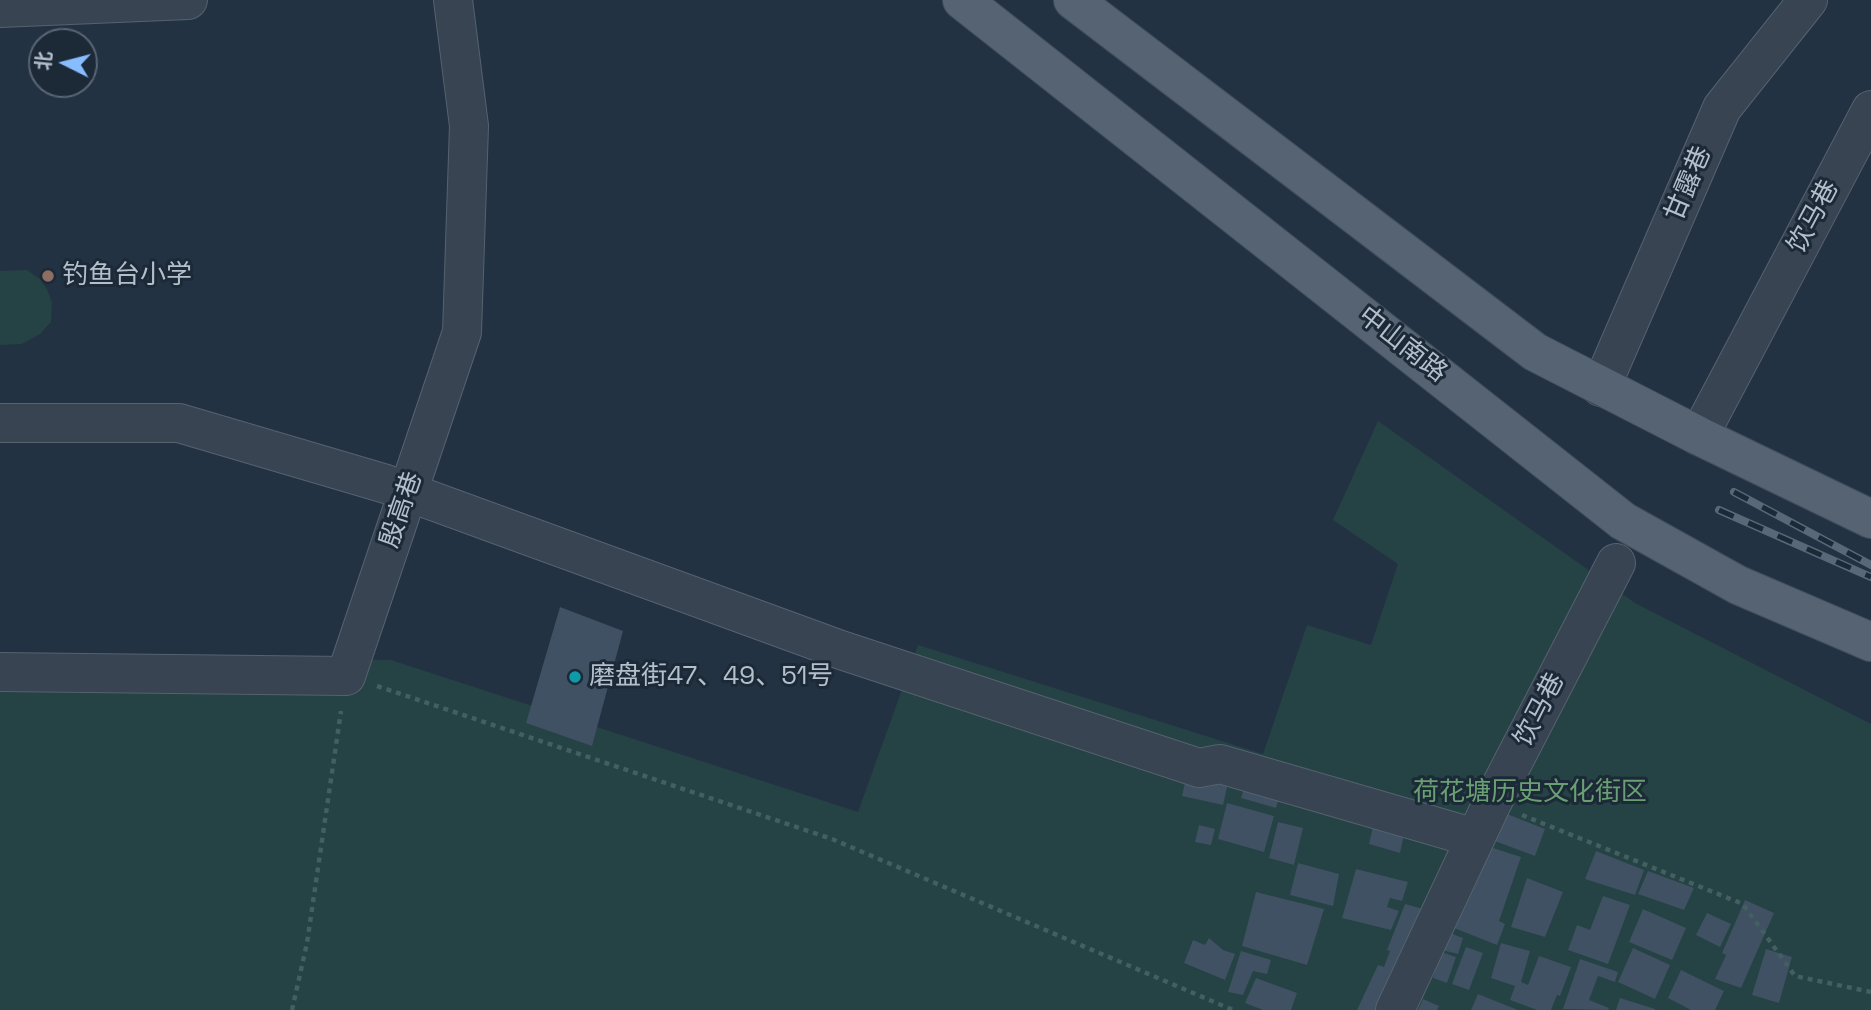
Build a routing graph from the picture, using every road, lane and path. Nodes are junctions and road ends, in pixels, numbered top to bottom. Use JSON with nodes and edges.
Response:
{"nodes":[{"id":1,"x":188,"y":0,"type":"edge"},
{"id":2,"x":453,"y":0,"type":"edge"},
{"id":3,"x":962,"y":0,"type":"edge"},
{"id":4,"x":1073,"y":0,"type":"edge"},
{"id":5,"x":1808,"y":0,"type":"edge"},
{"id":6,"x":0,"y":8,"type":"edge"},
{"id":7,"x":1871,"y":110,"type":"edge"},
{"id":8,"x":1601,"y":387,"type":"junction"},
{"id":9,"x":0,"y":423,"type":"edge"},
{"id":10,"x":1699,"y":436,"type":"junction"},
{"id":11,"x":408,"y":491,"type":"junction"},
{"id":12,"x":1871,"y":519,"type":"edge"},
{"id":13,"x":1616,"y":563,"type":"dead end"},
{"id":14,"x":1871,"y":642,"type":"edge"},
{"id":15,"x":0,"y":671,"type":"edge"},
{"id":16,"x":346,"y":676,"type":"junction"},
{"id":17,"x":1492,"y":803,"type":"junction"},
{"id":18,"x":1475,"y":838,"type":"junction"},
{"id":19,"x":1871,"y":992,"type":"edge"},
{"id":20,"x":292,"y":1010,"type":"edge"},
{"id":21,"x":1233,"y":1010,"type":"edge"},
{"id":22,"x":1395,"y":1010,"type":"edge"}],
"edges":[{"from":1,"to":6,"type":"street"},
{"from":2,"to":11,"type":"street","name":"殷高巷"},
{"from":3,"to":14,"type":"main road","name":"中山南路"},
{"from":4,"to":8,"type":"street"},
{"from":5,"to":8,"type":"street","name":"甘露巷"},
{"from":7,"to":10,"type":"street","name":"饮马巷"},
{"from":8,"to":10,"type":"street"},
{"from":9,"to":11,"type":"street"},
{"from":10,"to":12,"type":"street"},
{"from":11,"to":16,"type":"street","name":"殷高巷"},
{"from":11,"to":18,"type":"street"},
{"from":13,"to":17,"type":"street","name":"饮马巷"},
{"from":15,"to":16,"type":"street"},
{"from":16,"to":20,"type":"path"},
{"from":16,"to":21,"type":"path"},
{"from":17,"to":18,"type":"street","name":"饮马巷"},
{"from":17,"to":19,"type":"path"},
{"from":18,"to":22,"type":"street","name":"饮马巷"}]}
